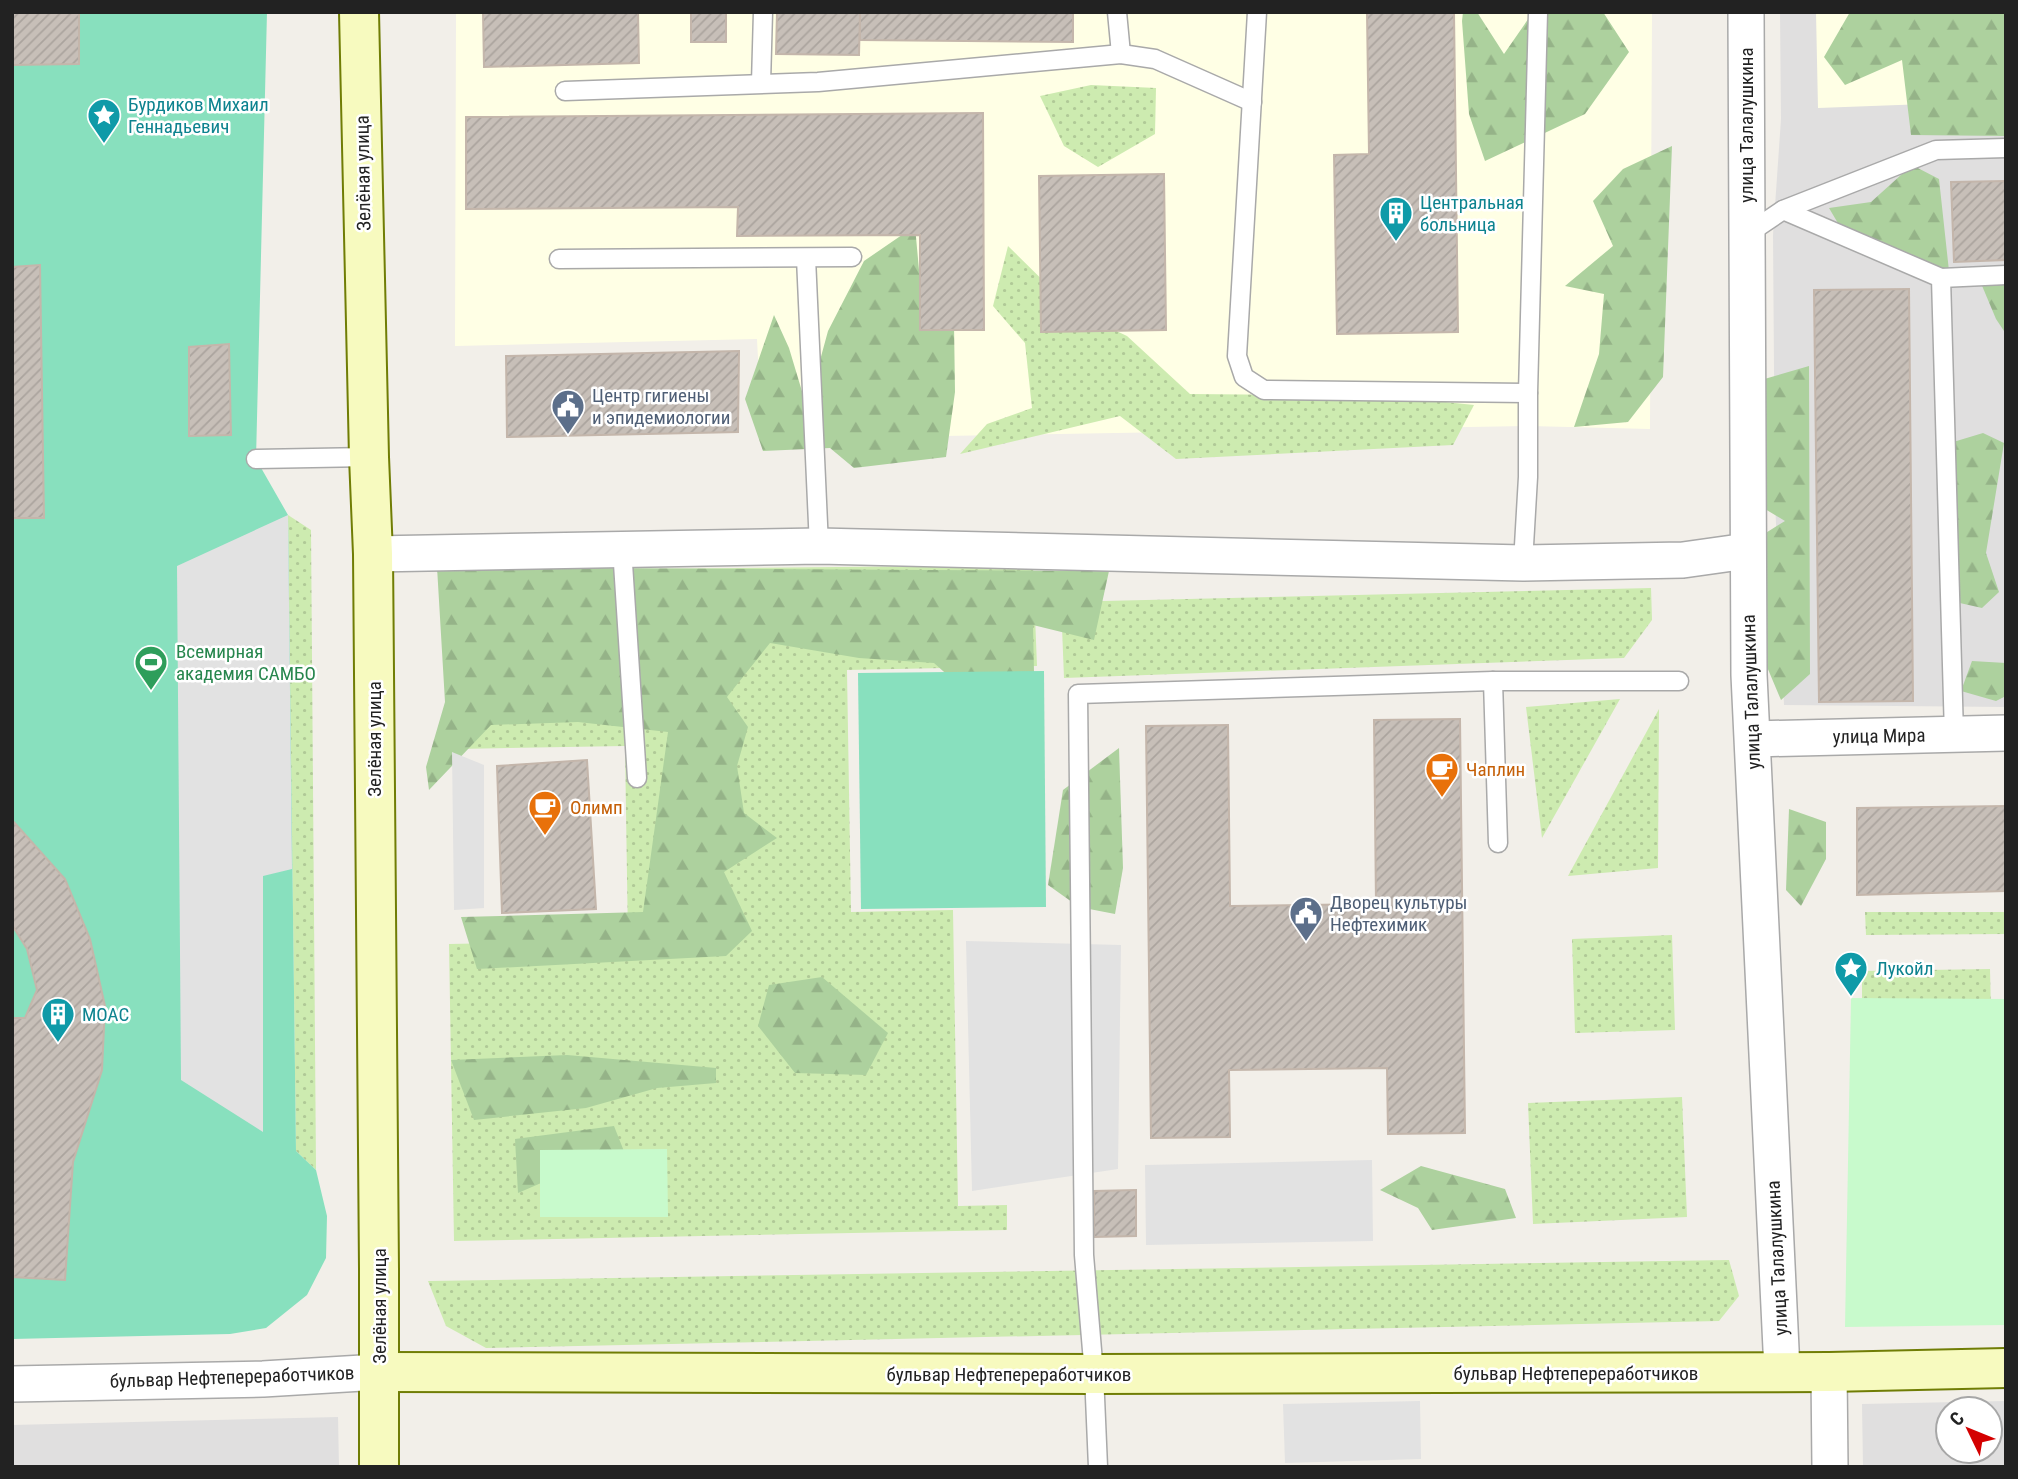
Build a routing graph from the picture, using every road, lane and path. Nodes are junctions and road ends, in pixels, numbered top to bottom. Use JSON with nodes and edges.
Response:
{"nodes":[{"id":1,"x":359,"y":12,"type":"edge"},
{"id":2,"x":763,"y":12,"type":"edge"},
{"id":3,"x":1117,"y":12,"type":"edge"},
{"id":4,"x":1257,"y":12,"type":"edge"},
{"id":5,"x":1538,"y":12,"type":"edge"},
{"id":6,"x":1746,"y":12,"type":"edge"},
{"id":7,"x":1121,"y":54,"type":"junction"},
{"id":8,"x":761,"y":83,"type":"junction"},
{"id":9,"x":565,"y":91,"type":"dead end"},
{"id":10,"x":1252,"y":102,"type":"junction"},
{"id":11,"x":2006,"y":148,"type":"edge"},
{"id":12,"x":1783,"y":210,"type":"junction"},
{"id":13,"x":1746,"y":235,"type":"junction"},
{"id":14,"x":852,"y":257,"type":"dead end"},
{"id":15,"x":806,"y":258,"type":"junction"},
{"id":16,"x":559,"y":259,"type":"dead end"},
{"id":17,"x":2006,"y":275,"type":"edge"},
{"id":18,"x":1941,"y":278,"type":"junction"},
{"id":19,"x":1528,"y":393,"type":"junction"},
{"id":20,"x":369,"y":457,"type":"junction"},
{"id":21,"x":256,"y":459,"type":"dead end"},
{"id":22,"x":819,"y":546,"type":"junction"},
{"id":23,"x":622,"y":548,"type":"junction"},
{"id":24,"x":1748,"y":551,"type":"junction"},
{"id":25,"x":373,"y":554,"type":"junction"},
{"id":26,"x":1522,"y":563,"type":"junction"},
{"id":27,"x":1493,"y":681,"type":"junction"},
{"id":28,"x":1679,"y":681,"type":"dead end"},
{"id":29,"x":2006,"y":733,"type":"edge"},
{"id":30,"x":1954,"y":734,"type":"junction"},
{"id":31,"x":1752,"y":739,"type":"junction"},
{"id":32,"x":637,"y":778,"type":"dead end"},
{"id":33,"x":1498,"y":844,"type":"dead end"},
{"id":34,"x":2006,"y":1368,"type":"edge"},
{"id":35,"x":1782,"y":1370,"type":"junction"},
{"id":36,"x":379,"y":1372,"type":"junction"},
{"id":37,"x":1829,"y":1372,"type":"junction"},
{"id":38,"x":1094,"y":1374,"type":"junction"},
{"id":39,"x":12,"y":1384,"type":"edge"},
{"id":40,"x":379,"y":1467,"type":"edge"},
{"id":41,"x":1098,"y":1467,"type":"edge"},
{"id":42,"x":1830,"y":1467,"type":"edge"}],
"edges":[{"from":1,"to":20,"type":"street","name":"Зелёная улица"},
{"from":2,"to":8,"type":"lane"},
{"from":3,"to":7,"type":"lane"},
{"from":4,"to":10,"type":"lane"},
{"from":5,"to":19,"type":"lane"},
{"from":6,"to":13,"type":"street","name":"улица Талалушкина"},
{"from":7,"to":8,"type":"lane"},
{"from":7,"to":10,"type":"lane"},
{"from":8,"to":9,"type":"lane"},
{"from":10,"to":19,"type":"lane"},
{"from":11,"to":12,"type":"lane"},
{"from":12,"to":13,"type":"lane"},
{"from":12,"to":18,"type":"lane"},
{"from":13,"to":24,"type":"street","name":"улица Талалушкина"},
{"from":14,"to":15,"type":"lane"},
{"from":15,"to":16,"type":"lane"},
{"from":15,"to":22,"type":"lane"},
{"from":17,"to":18,"type":"lane"},
{"from":18,"to":30,"type":"lane"},
{"from":19,"to":26,"type":"lane"},
{"from":20,"to":21,"type":"lane"},
{"from":20,"to":25,"type":"street","name":"Зелёная улица"},
{"from":22,"to":23,"type":"street"},
{"from":22,"to":26,"type":"street"},
{"from":23,"to":25,"type":"street"},
{"from":23,"to":32,"type":"lane"},
{"from":24,"to":26,"type":"street"},
{"from":24,"to":31,"type":"street","name":"улица Талалушкина"},
{"from":25,"to":36,"type":"street","name":"Зелёная улица"},
{"from":27,"to":28,"type":"lane"},
{"from":27,"to":33,"type":"lane"},
{"from":27,"to":38,"type":"lane"},
{"from":29,"to":30,"type":"street","name":"улица Мира"},
{"from":30,"to":31,"type":"street","name":"улица Мира"},
{"from":31,"to":35,"type":"street","name":"улица Талалушкина"},
{"from":34,"to":37,"type":"street","name":"бульвар Нефтепереработчиков"},
{"from":35,"to":37,"type":"street","name":"бульвар Нефтепереработчиков"},
{"from":35,"to":38,"type":"street","name":"бульвар Нефтепереработчиков"},
{"from":36,"to":38,"type":"street","name":"бульвар Нефтепереработчиков"},
{"from":36,"to":39,"type":"street","name":"бульвар Нефтепереработчиков"},
{"from":36,"to":40,"type":"street","name":"Зелёная улица"},
{"from":37,"to":42,"type":"street"},
{"from":38,"to":41,"type":"lane"}]}
